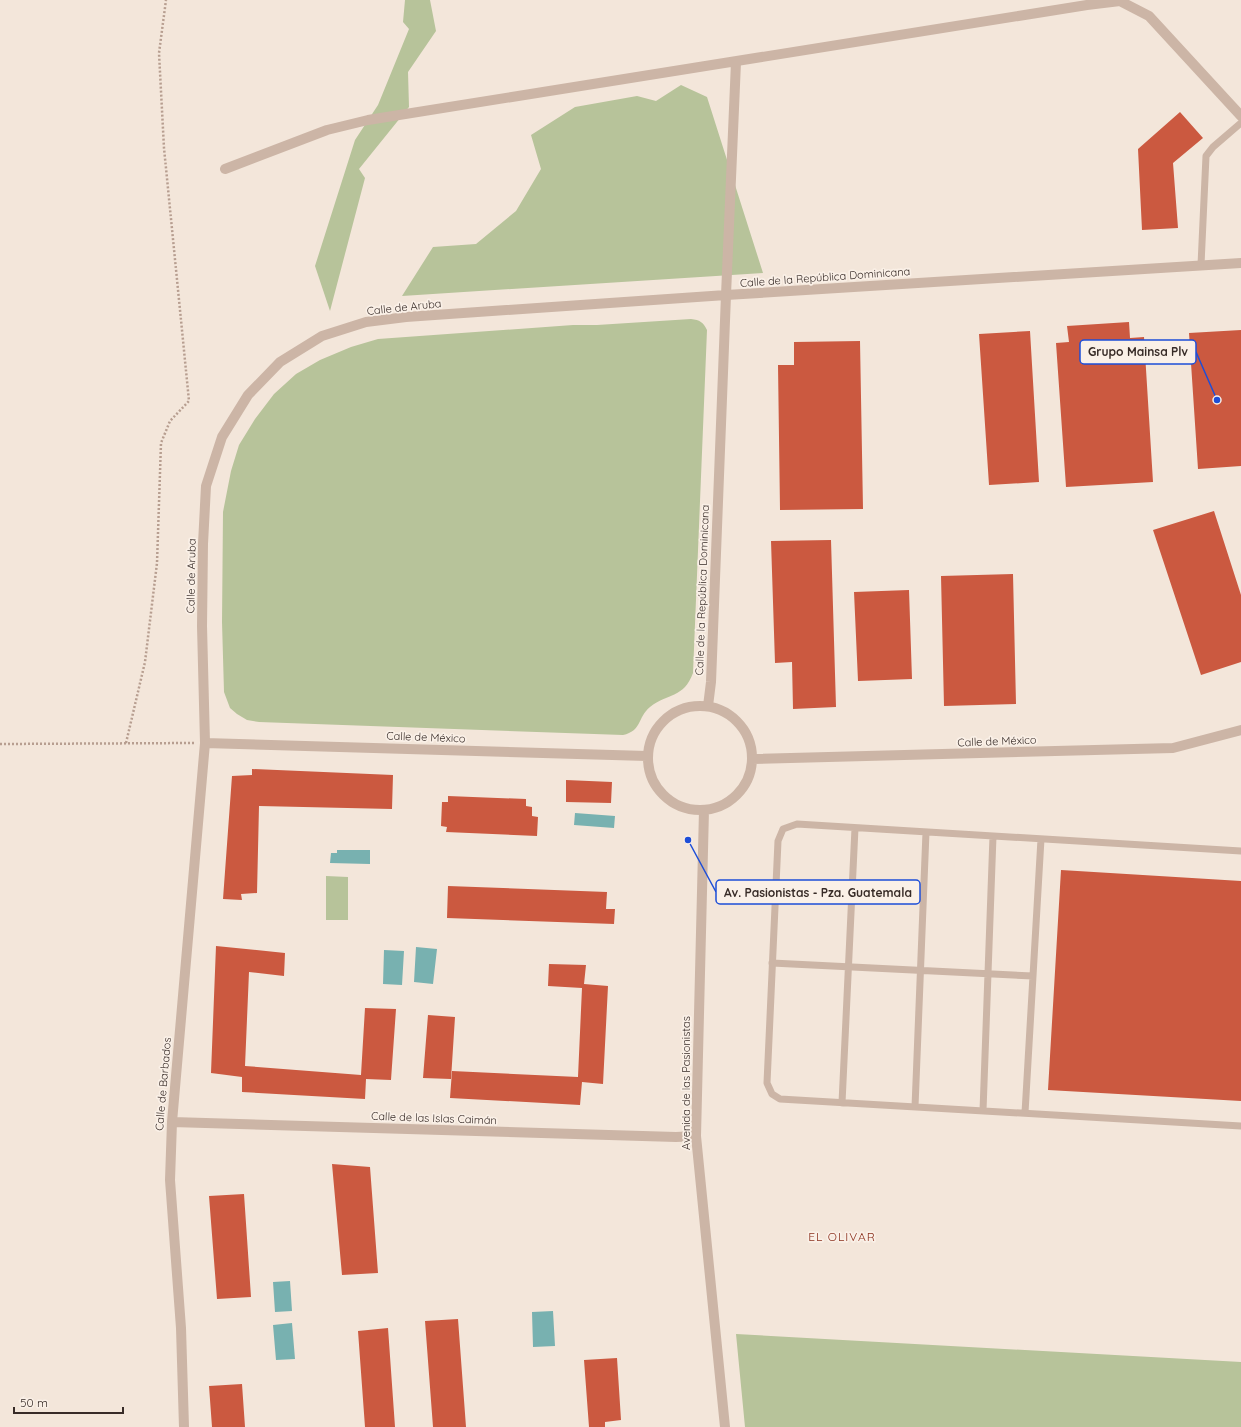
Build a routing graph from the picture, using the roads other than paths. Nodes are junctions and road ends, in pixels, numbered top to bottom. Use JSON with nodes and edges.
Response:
{"nodes":[{"id":1,"x":736,"y":62,"type":"junction"},
{"id":2,"x":1241,"y":116,"type":"edge"},
{"id":3,"x":1241,"y":123,"type":"edge"},
{"id":4,"x":225,"y":169,"type":"dead end"},
{"id":5,"x":1241,"y":263,"type":"edge"},
{"id":6,"x":1201,"y":265,"type":"junction"},
{"id":7,"x":726,"y":295,"type":"junction"},
{"id":8,"x":708,"y":706,"type":"junction"},
{"id":9,"x":1241,"y":730,"type":"edge"},
{"id":10,"x":205,"y":743,"type":"junction"},
{"id":11,"x":647,"y":756,"type":"junction"},
{"id":12,"x":752,"y":759,"type":"junction"},
{"id":13,"x":704,"y":810,"type":"junction"},
{"id":14,"x":855,"y":828,"type":"junction"},
{"id":15,"x":926,"y":832,"type":"junction"},
{"id":16,"x":994,"y":836,"type":"junction"},
{"id":17,"x":1041,"y":839,"type":"junction"},
{"id":18,"x":1241,"y":851,"type":"edge"},
{"id":19,"x":772,"y":963,"type":"junction"},
{"id":20,"x":848,"y":967,"type":"junction"},
{"id":21,"x":921,"y":970,"type":"junction"},
{"id":22,"x":988,"y":974,"type":"junction"},
{"id":23,"x":1033,"y":976,"type":"junction"},
{"id":24,"x":842,"y":1103,"type":"junction"},
{"id":25,"x":915,"y":1107,"type":"junction"},
{"id":26,"x":983,"y":1111,"type":"junction"},
{"id":27,"x":1025,"y":1113,"type":"junction"},
{"id":28,"x":172,"y":1122,"type":"junction"},
{"id":29,"x":1241,"y":1126,"type":"edge"},
{"id":30,"x":696,"y":1136,"type":"junction"},
{"id":31,"x":184,"y":1427,"type":"edge"},
{"id":32,"x":725,"y":1427,"type":"edge"}],
"edges":[{"from":1,"to":2,"type":"street"},
{"from":1,"to":4,"type":"street"},
{"from":1,"to":7,"type":"street"},
{"from":3,"to":6,"type":"lane"},
{"from":5,"to":6,"type":"street","name":"Calle de la República Dominicana"},
{"from":6,"to":7,"type":"street","name":"Calle de la República Dominicana"},
{"from":7,"to":8,"type":"street","name":"Calle de la República Dominicana"},
{"from":7,"to":10,"type":"street","name":"Calle de Aruba"},
{"from":8,"to":11,"type":"street"},
{"from":8,"to":12,"type":"street"},
{"from":9,"to":12,"type":"street","name":"Calle de México"},
{"from":10,"to":11,"type":"street","name":"Calle de México"},
{"from":10,"to":28,"type":"street","name":"Calle de Barbados"},
{"from":11,"to":13,"type":"street"},
{"from":12,"to":13,"type":"street"},
{"from":13,"to":30,"type":"street","name":"Avenida de las Pasionistas"},
{"from":14,"to":15,"type":"lane"},
{"from":14,"to":19,"type":"lane"},
{"from":14,"to":20,"type":"lane"},
{"from":15,"to":16,"type":"lane"},
{"from":15,"to":21,"type":"lane"},
{"from":16,"to":17,"type":"lane"},
{"from":16,"to":22,"type":"lane"},
{"from":17,"to":18,"type":"lane"},
{"from":17,"to":23,"type":"lane"},
{"from":19,"to":20,"type":"lane"},
{"from":19,"to":24,"type":"lane"},
{"from":20,"to":21,"type":"lane"},
{"from":20,"to":24,"type":"lane"},
{"from":21,"to":22,"type":"lane"},
{"from":21,"to":25,"type":"lane"},
{"from":22,"to":23,"type":"lane"},
{"from":22,"to":26,"type":"lane"},
{"from":23,"to":27,"type":"lane"},
{"from":24,"to":25,"type":"lane"},
{"from":25,"to":26,"type":"lane"},
{"from":26,"to":27,"type":"lane"},
{"from":27,"to":29,"type":"lane"},
{"from":28,"to":30,"type":"street","name":"Calle de las Islas Caimán"},
{"from":28,"to":31,"type":"street","name":"Calle de Barbados"},
{"from":30,"to":32,"type":"street","name":"Avenida de las Pasionistas"}]}
